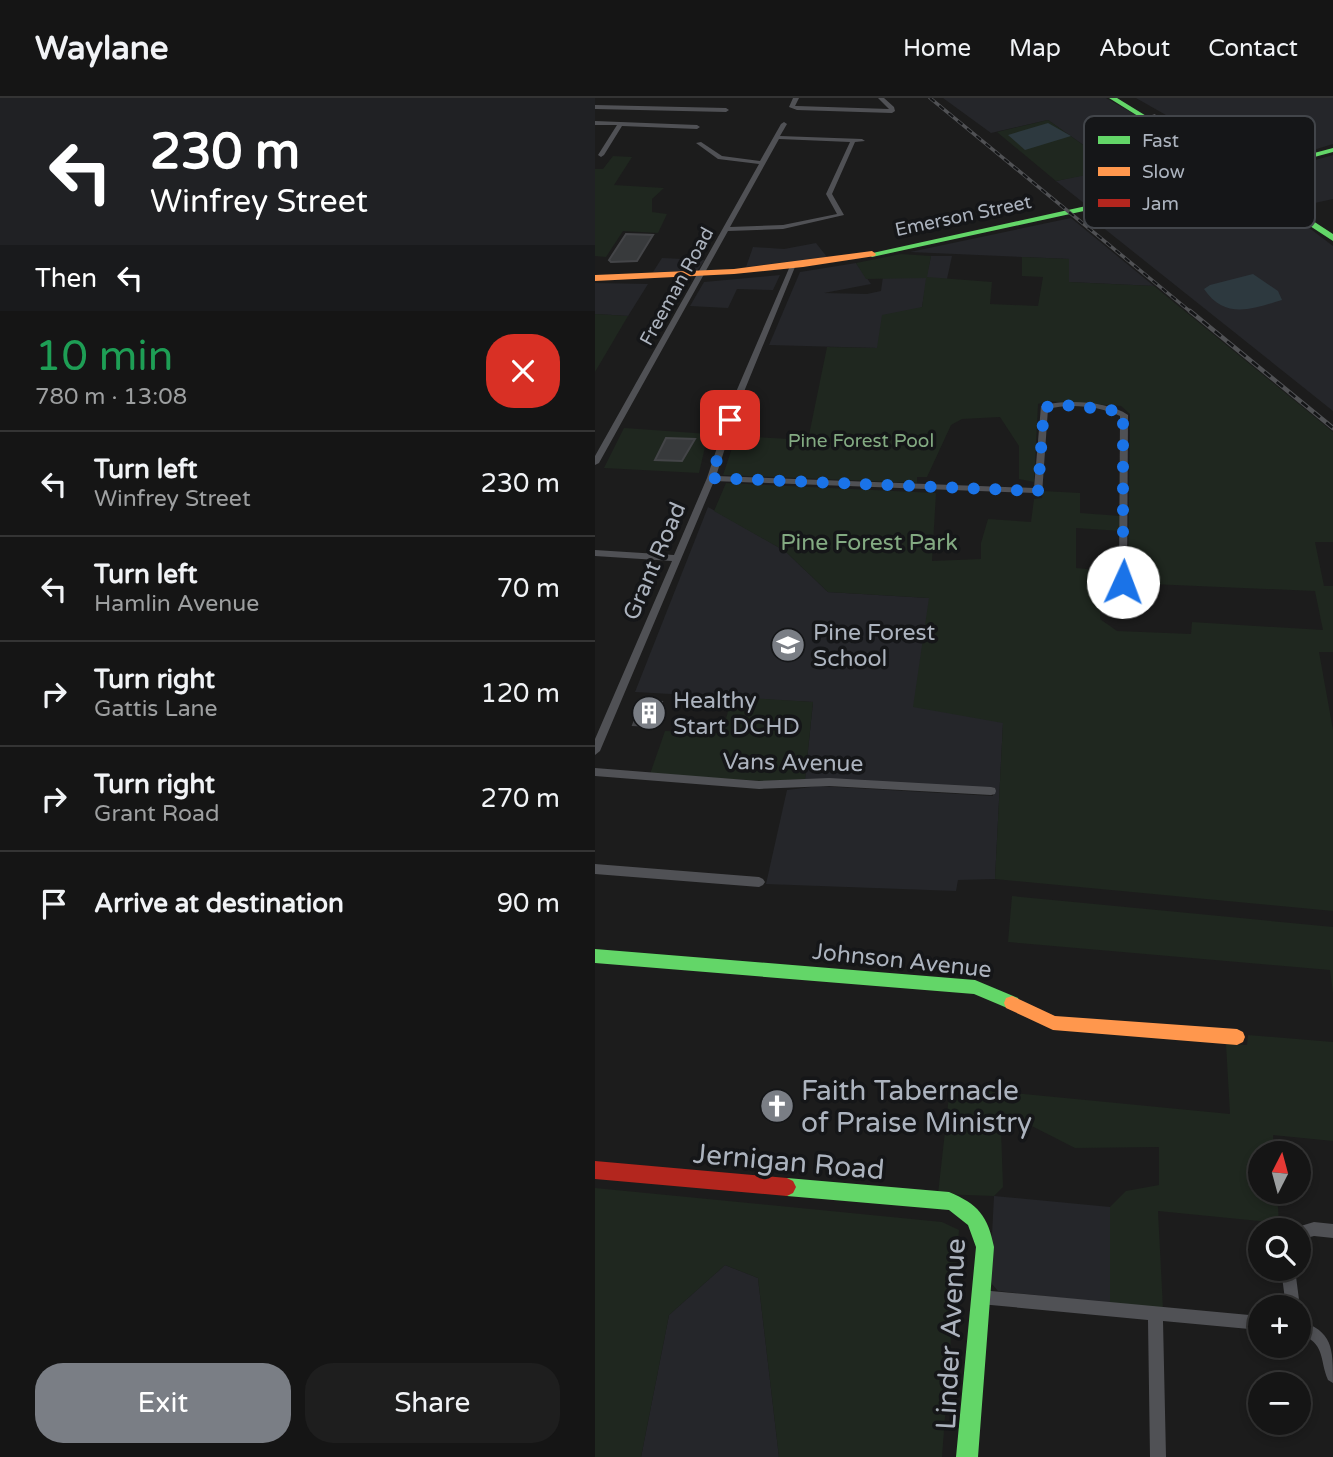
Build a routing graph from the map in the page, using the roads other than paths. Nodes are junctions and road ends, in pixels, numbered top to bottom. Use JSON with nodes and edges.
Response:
{"nodes":[{"id":1,"x":796,"y":98,"type":"edge"},
{"id":2,"x":881,"y":98,"type":"edge"},
{"id":3,"x":1112,"y":98,"type":"edge"},
{"id":4,"x":1123,"y":98,"type":"edge"},
{"id":5,"x":595,"y":107,"type":"edge"},
{"id":6,"x":726,"y":110,"type":"dead end"},
{"id":7,"x":1149,"y":116,"type":"edge"},
{"id":8,"x":1150,"y":116,"type":"edge"},
{"id":9,"x":595,"y":122,"type":"edge"},
{"id":10,"x":621,"y":123,"type":"junction"},
{"id":11,"x":784,"y":124,"type":"dead end"},
{"id":12,"x":697,"y":127,"type":"dead end"},
{"id":13,"x":777,"y":137,"type":"junction"},
{"id":14,"x":853,"y":141,"type":"junction"},
{"id":15,"x":862,"y":142,"type":"dead end"},
{"id":16,"x":699,"y":143,"type":"dead end"},
{"id":17,"x":1333,"y":150,"type":"edge"},
{"id":18,"x":601,"y":155,"type":"dead end"},
{"id":19,"x":1315,"y":155,"type":"edge"},
{"id":20,"x":762,"y":163,"type":"junction"},
{"id":21,"x":1084,"y":206,"type":"edge"},
{"id":22,"x":1315,"y":214,"type":"edge"},
{"id":23,"x":1315,"y":224,"type":"edge"},
{"id":24,"x":1333,"y":225,"type":"edge"},
{"id":25,"x":725,"y":229,"type":"junction"},
{"id":26,"x":1333,"y":237,"type":"edge"},
{"id":27,"x":792,"y":267,"type":"junction"},
{"id":28,"x":698,"y":277,"type":"junction"},
{"id":29,"x":595,"y":278,"type":"edge"},
{"id":30,"x":595,"y":463,"type":"edge"},
{"id":31,"x":711,"y":478,"type":"junction"},
{"id":32,"x":595,"y":554,"type":"edge"},
{"id":33,"x":676,"y":558,"type":"junction"},
{"id":34,"x":1123,"y":582,"type":"dead end"},
{"id":35,"x":595,"y":751,"type":"edge"},
{"id":36,"x":595,"y":772,"type":"edge"},
{"id":37,"x":991,"y":792,"type":"dead end"},
{"id":38,"x":595,"y":869,"type":"edge"},
{"id":39,"x":759,"y":882,"type":"dead end"},
{"id":40,"x":595,"y":956,"type":"edge"},
{"id":41,"x":1237,"y":1037,"type":"dead end"},
{"id":42,"x":595,"y":1170,"type":"edge"},
{"id":43,"x":976,"y":1214,"type":"joint"},
{"id":44,"x":1311,"y":1230,"type":"edge"},
{"id":45,"x":1333,"y":1231,"type":"edge"},
{"id":46,"x":980,"y":1297,"type":"junction"},
{"id":47,"x":1155,"y":1314,"type":"junction"},
{"id":48,"x":1248,"y":1322,"type":"edge"},
{"id":49,"x":1311,"y":1331,"type":"edge"},
{"id":50,"x":1333,"y":1375,"type":"edge"},
{"id":51,"x":967,"y":1457,"type":"edge"},
{"id":52,"x":1158,"y":1457,"type":"edge"}],
"edges":[{"from":1,"to":2,"type":"street"},
{"from":3,"to":7,"type":"main road"},
{"from":4,"to":8,"type":"main road"},
{"from":5,"to":6,"type":"street"},
{"from":9,"to":10,"type":"street"},
{"from":10,"to":12,"type":"street"},
{"from":10,"to":18,"type":"street"},
{"from":11,"to":13,"type":"street","name":"Freeman Road"},
{"from":13,"to":14,"type":"street"},
{"from":13,"to":20,"type":"street","name":"Freeman Road"},
{"from":14,"to":15,"type":"street"},
{"from":14,"to":25,"type":"street"},
{"from":16,"to":20,"type":"street"},
{"from":17,"to":19,"type":"main road","name":"Emerson Street"},
{"from":20,"to":25,"type":"street","name":"Freeman Road"},
{"from":21,"to":27,"type":"main road","name":"Emerson Street"},
{"from":22,"to":24,"type":"main road"},
{"from":23,"to":26,"type":"main road"},
{"from":25,"to":28,"type":"street","name":"Freeman Road"},
{"from":27,"to":28,"type":"main road","name":"Emerson Street"},
{"from":27,"to":31,"type":"street","name":"Grant Road"},
{"from":28,"to":29,"type":"main road","name":"Emerson Street"},
{"from":28,"to":30,"type":"street","name":"Freeman Road"},
{"from":31,"to":33,"type":"street","name":"Grant Road"},
{"from":31,"to":34,"type":"street"},
{"from":32,"to":33,"type":"street"},
{"from":33,"to":35,"type":"street","name":"Grant Road"},
{"from":36,"to":37,"type":"street","name":"Vans Avenue"},
{"from":38,"to":39,"type":"street"},
{"from":40,"to":41,"type":"main road","name":"Johnson Avenue"},
{"from":42,"to":43,"type":"main road","name":"Jernigan Road"},
{"from":43,"to":46,"type":"main road","name":"Linder Avenue"},
{"from":44,"to":45,"type":"street"},
{"from":46,"to":47,"type":"street"},
{"from":46,"to":51,"type":"main road","name":"Linder Avenue"},
{"from":47,"to":48,"type":"street"},
{"from":47,"to":52,"type":"street"},
{"from":49,"to":50,"type":"street"}]}
